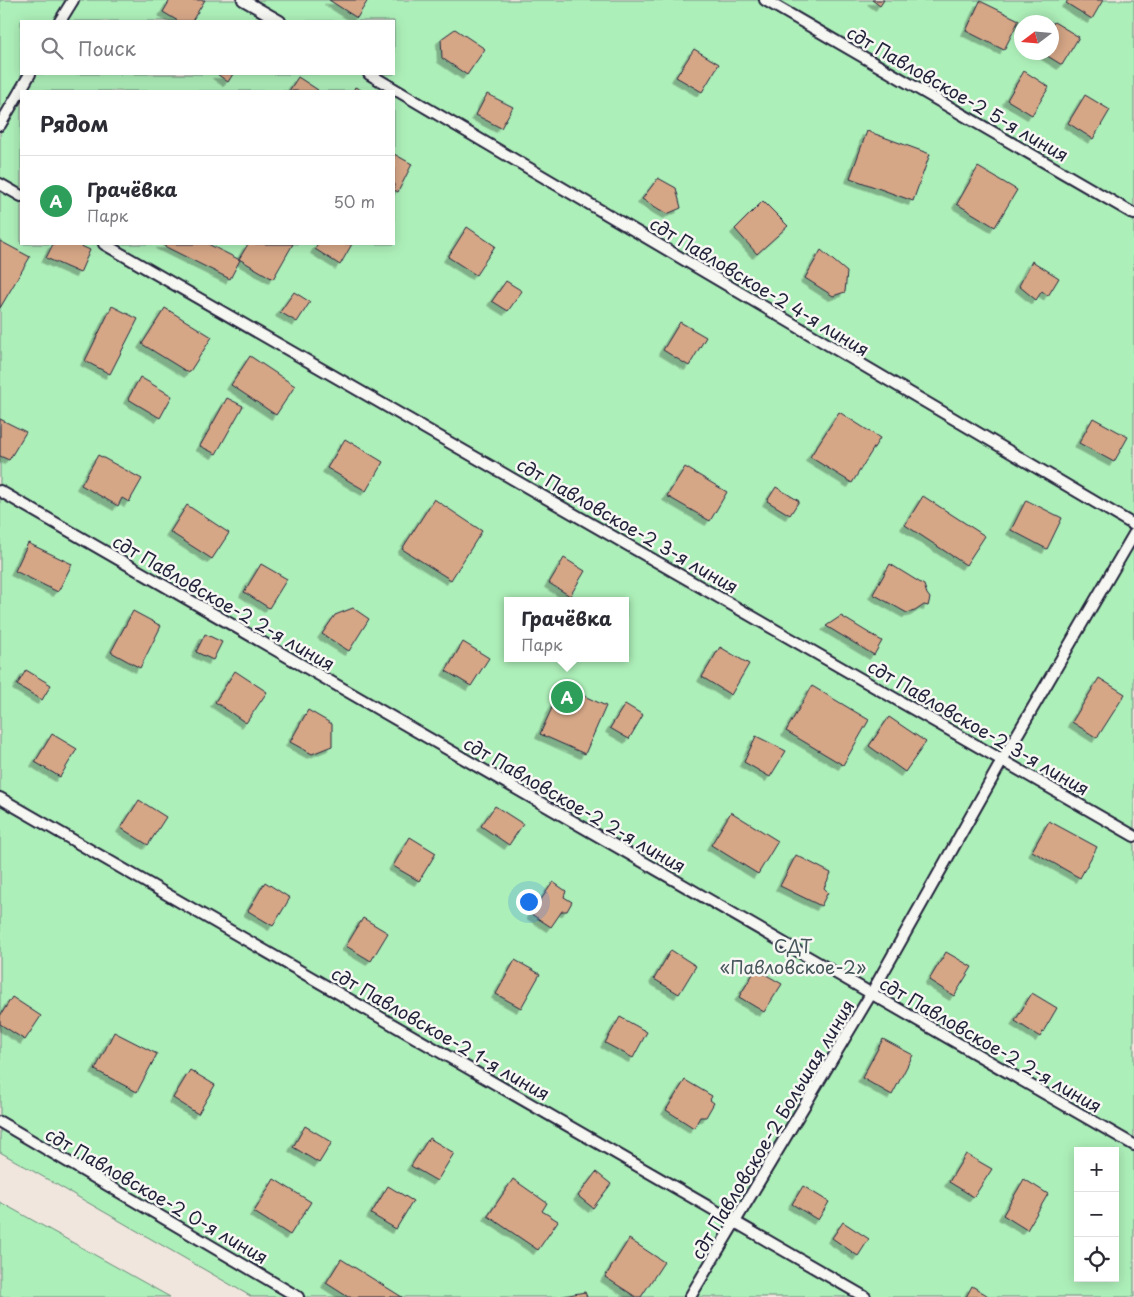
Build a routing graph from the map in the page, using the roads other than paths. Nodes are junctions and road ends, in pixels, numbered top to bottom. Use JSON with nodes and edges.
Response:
{"nodes":[{"id":1,"x":73,"y":0,"type":"edge"},
{"id":2,"x":244,"y":0,"type":"edge"},
{"id":3,"x":765,"y":0,"type":"edge"},
{"id":4,"x":61,"y":20,"type":"edge"},
{"id":5,"x":278,"y":20,"type":"edge"},
{"id":6,"x":29,"y":75,"type":"edge"},
{"id":7,"x":370,"y":75,"type":"edge"},
{"id":8,"x":21,"y":90,"type":"edge"},
{"id":9,"x":20,"y":91,"type":"edge"},
{"id":10,"x":0,"y":125,"type":"edge"},
{"id":11,"x":0,"y":184,"type":"edge"},
{"id":12,"x":20,"y":195,"type":"edge"},
{"id":13,"x":1134,"y":214,"type":"edge"},
{"id":14,"x":106,"y":245,"type":"edge"},
{"id":15,"x":0,"y":491,"type":"edge"},
{"id":16,"x":1134,"y":525,"type":"edge"},
{"id":17,"x":1134,"y":534,"type":"edge"},
{"id":18,"x":1003,"y":759,"type":"junction"},
{"id":19,"x":0,"y":798,"type":"edge"},
{"id":20,"x":1134,"y":836,"type":"edge"},
{"id":21,"x":872,"y":994,"type":"junction"},
{"id":22,"x":0,"y":1122,"type":"edge"},
{"id":23,"x":1134,"y":1145,"type":"edge"},
{"id":24,"x":736,"y":1222,"type":"junction"},
{"id":25,"x":298,"y":1297,"type":"edge"},
{"id":26,"x":690,"y":1297,"type":"edge"},
{"id":27,"x":865,"y":1297,"type":"edge"}],
"edges":[{"from":1,"to":4,"type":"lane"},
{"from":2,"to":5,"type":"lane"},
{"from":3,"to":13,"type":"lane","name":"сдт Павловское-2 5-я линия"},
{"from":6,"to":8,"type":"lane"},
{"from":7,"to":16,"type":"lane","name":"сдт Павловское-2 4-я линия"},
{"from":9,"to":10,"type":"lane"},
{"from":11,"to":12,"type":"lane"},
{"from":14,"to":18,"type":"lane","name":"сдт Павловское-2 3-я линия"},
{"from":15,"to":21,"type":"lane","name":"сдт Павловское-2 2-я линия"},
{"from":17,"to":18,"type":"lane","name":"сдт Павловское-2 Большая линия"},
{"from":18,"to":20,"type":"lane","name":"сдт Павловское-2 3-я линия"},
{"from":18,"to":21,"type":"lane","name":"сдт Павловское-2 Большая линия"},
{"from":19,"to":24,"type":"lane","name":"сдт Павловское-2 1-я линия"},
{"from":21,"to":23,"type":"lane","name":"сдт Павловское-2 2-я линия"},
{"from":21,"to":24,"type":"lane","name":"сдт Павловское-2 Большая линия"},
{"from":22,"to":25,"type":"lane","name":"сдт Павловское-2 0-я линия"},
{"from":24,"to":26,"type":"lane","name":"сдт Павловское-2 Большая линия"},
{"from":24,"to":27,"type":"lane","name":"сдт Павловское-2 1-я линия"}]}
